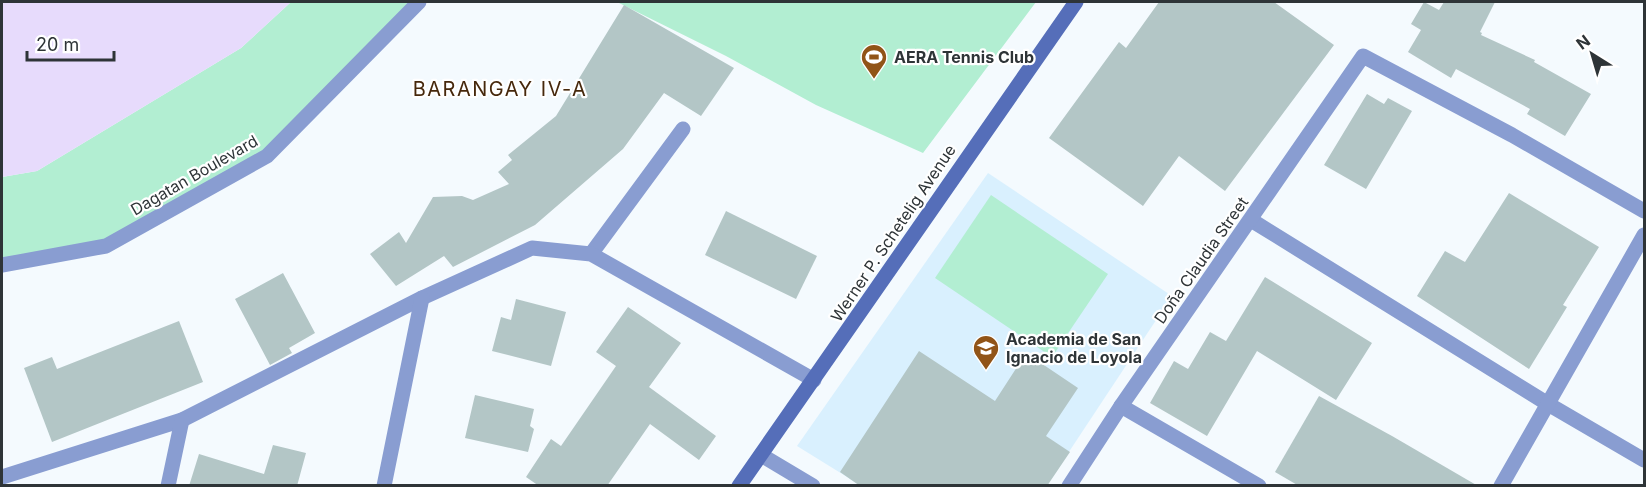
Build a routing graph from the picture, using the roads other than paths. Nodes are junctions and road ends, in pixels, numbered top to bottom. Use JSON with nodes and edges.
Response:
{"nodes":[{"id":1,"x":419,"y":2,"type":"edge"},
{"id":2,"x":1076,"y":2,"type":"edge"},
{"id":3,"x":683,"y":129,"type":"dead end"},
{"id":4,"x":1644,"y":211,"type":"edge"},
{"id":5,"x":1251,"y":220,"type":"junction"},
{"id":6,"x":1644,"y":235,"type":"edge"},
{"id":7,"x":591,"y":254,"type":"junction"},
{"id":8,"x":2,"y":265,"type":"edge"},
{"id":9,"x":422,"y":298,"type":"junction"},
{"id":10,"x":814,"y":380,"type":"junction"},
{"id":11,"x":1548,"y":404,"type":"junction"},
{"id":12,"x":1121,"y":406,"type":"junction"},
{"id":13,"x":182,"y":420,"type":"junction"},
{"id":14,"x":760,"y":455,"type":"junction"},
{"id":15,"x":1644,"y":460,"type":"edge"},
{"id":16,"x":2,"y":477,"type":"edge"},
{"id":17,"x":168,"y":486,"type":"edge"},
{"id":18,"x":384,"y":486,"type":"edge"},
{"id":19,"x":740,"y":486,"type":"edge"},
{"id":20,"x":813,"y":486,"type":"edge"},
{"id":21,"x":1069,"y":486,"type":"edge"},
{"id":22,"x":1259,"y":486,"type":"edge"},
{"id":23,"x":1501,"y":486,"type":"edge"}],
"edges":[{"from":1,"to":8,"type":"street","name":"Dagatan Boulevard"},
{"from":2,"to":10,"type":"main road","name":"Werner P. Schetelig Avenue"},
{"from":3,"to":7,"type":"street"},
{"from":4,"to":5,"type":"street","name":"Doña Claudia Street"},
{"from":5,"to":11,"type":"street"},
{"from":5,"to":12,"type":"street","name":"Doña Claudia Street"},
{"from":6,"to":11,"type":"street"},
{"from":7,"to":9,"type":"street"},
{"from":7,"to":10,"type":"street"},
{"from":9,"to":13,"type":"street"},
{"from":9,"to":18,"type":"street"},
{"from":10,"to":14,"type":"main road","name":"Werner P. Schetelig Avenue"},
{"from":11,"to":15,"type":"street"},
{"from":11,"to":23,"type":"street"},
{"from":12,"to":21,"type":"street","name":"Doña Claudia Street"},
{"from":12,"to":22,"type":"street"},
{"from":13,"to":16,"type":"street"},
{"from":13,"to":17,"type":"street"},
{"from":14,"to":19,"type":"main road","name":"Werner P. Schetelig Avenue"},
{"from":14,"to":20,"type":"street"}]}
